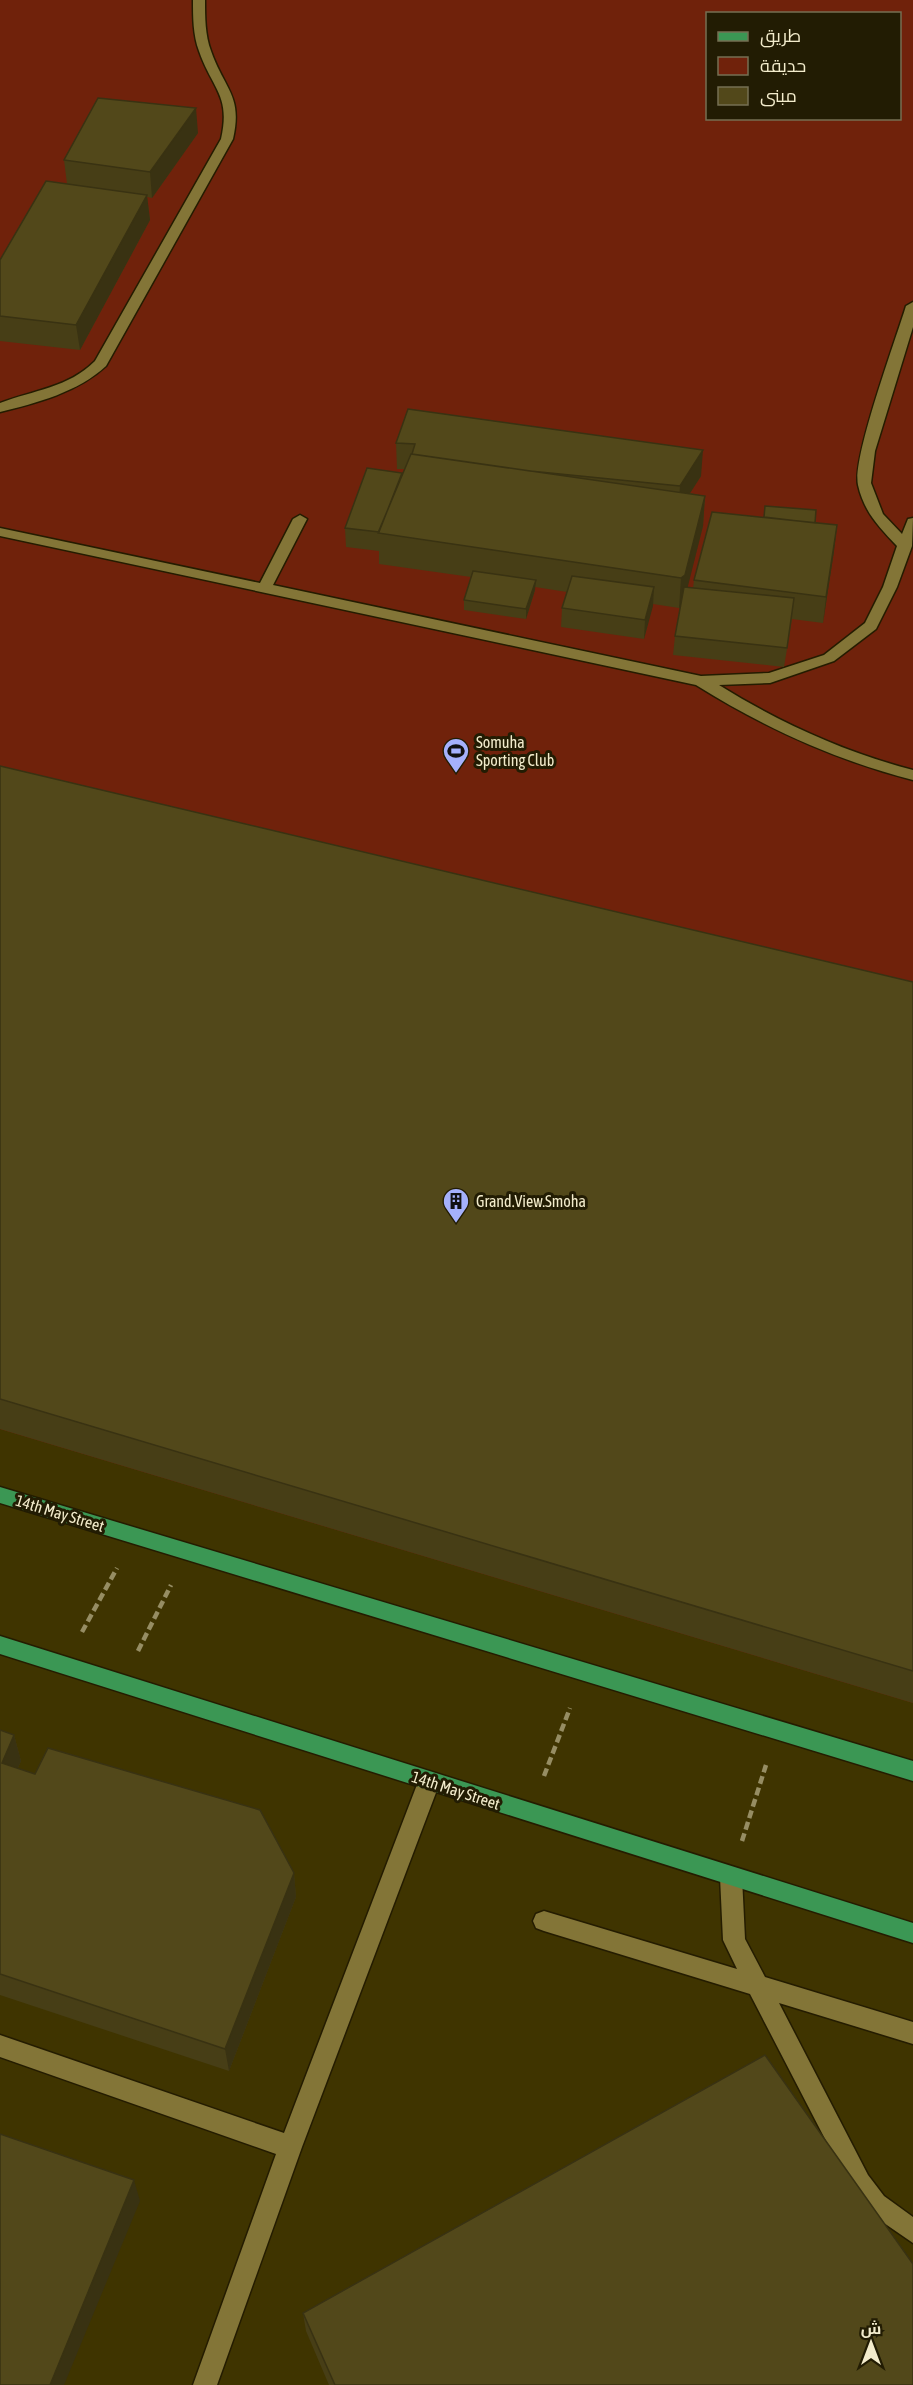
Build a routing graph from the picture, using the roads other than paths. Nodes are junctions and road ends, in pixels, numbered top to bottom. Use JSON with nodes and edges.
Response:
{"nodes":[{"id":1,"x":199,"y":0,"type":"edge"},
{"id":2,"x":913,"y":306,"type":"edge"},
{"id":3,"x":0,"y":408,"type":"edge"},
{"id":4,"x":300,"y":519,"type":"dead end"},
{"id":5,"x":913,"y":522,"type":"edge"},
{"id":6,"x":0,"y":532,"type":"edge"},
{"id":7,"x":905,"y":546,"type":"junction"},
{"id":8,"x":264,"y":589,"type":"junction"},
{"id":9,"x":701,"y":681,"type":"junction"},
{"id":10,"x":913,"y":775,"type":"edge"},
{"id":11,"x":0,"y":1495,"type":"edge"},
{"id":12,"x":0,"y":1645,"type":"edge"},
{"id":13,"x":913,"y":1770,"type":"edge"},
{"id":14,"x":429,"y":1782,"type":"junction"},
{"id":15,"x":731,"y":1877,"type":"junction"},
{"id":16,"x":544,"y":1921,"type":"dead end"},
{"id":17,"x":913,"y":1933,"type":"edge"},
{"id":18,"x":758,"y":1986,"type":"junction"},
{"id":19,"x":913,"y":2032,"type":"edge"},
{"id":20,"x":0,"y":2046,"type":"edge"},
{"id":21,"x":290,"y":2146,"type":"junction"},
{"id":22,"x":913,"y":2231,"type":"edge"},
{"id":23,"x":205,"y":2385,"type":"edge"}],
"edges":[{"from":1,"to":3,"type":"lane"},
{"from":2,"to":7,"type":"lane"},
{"from":4,"to":8,"type":"lane"},
{"from":5,"to":7,"type":"lane"},
{"from":6,"to":8,"type":"lane"},
{"from":7,"to":9,"type":"lane"},
{"from":8,"to":9,"type":"lane"},
{"from":9,"to":10,"type":"lane"},
{"from":11,"to":13,"type":"main road","name":"14th May Street"},
{"from":12,"to":14,"type":"main road","name":"14th May Street"},
{"from":14,"to":15,"type":"main road","name":"14th May Street"},
{"from":14,"to":21,"type":"lane"},
{"from":15,"to":17,"type":"main road","name":"14th May Street"},
{"from":15,"to":18,"type":"lane"},
{"from":16,"to":18,"type":"lane"},
{"from":18,"to":19,"type":"lane"},
{"from":18,"to":22,"type":"lane"},
{"from":20,"to":21,"type":"lane"},
{"from":21,"to":23,"type":"lane"}]}
